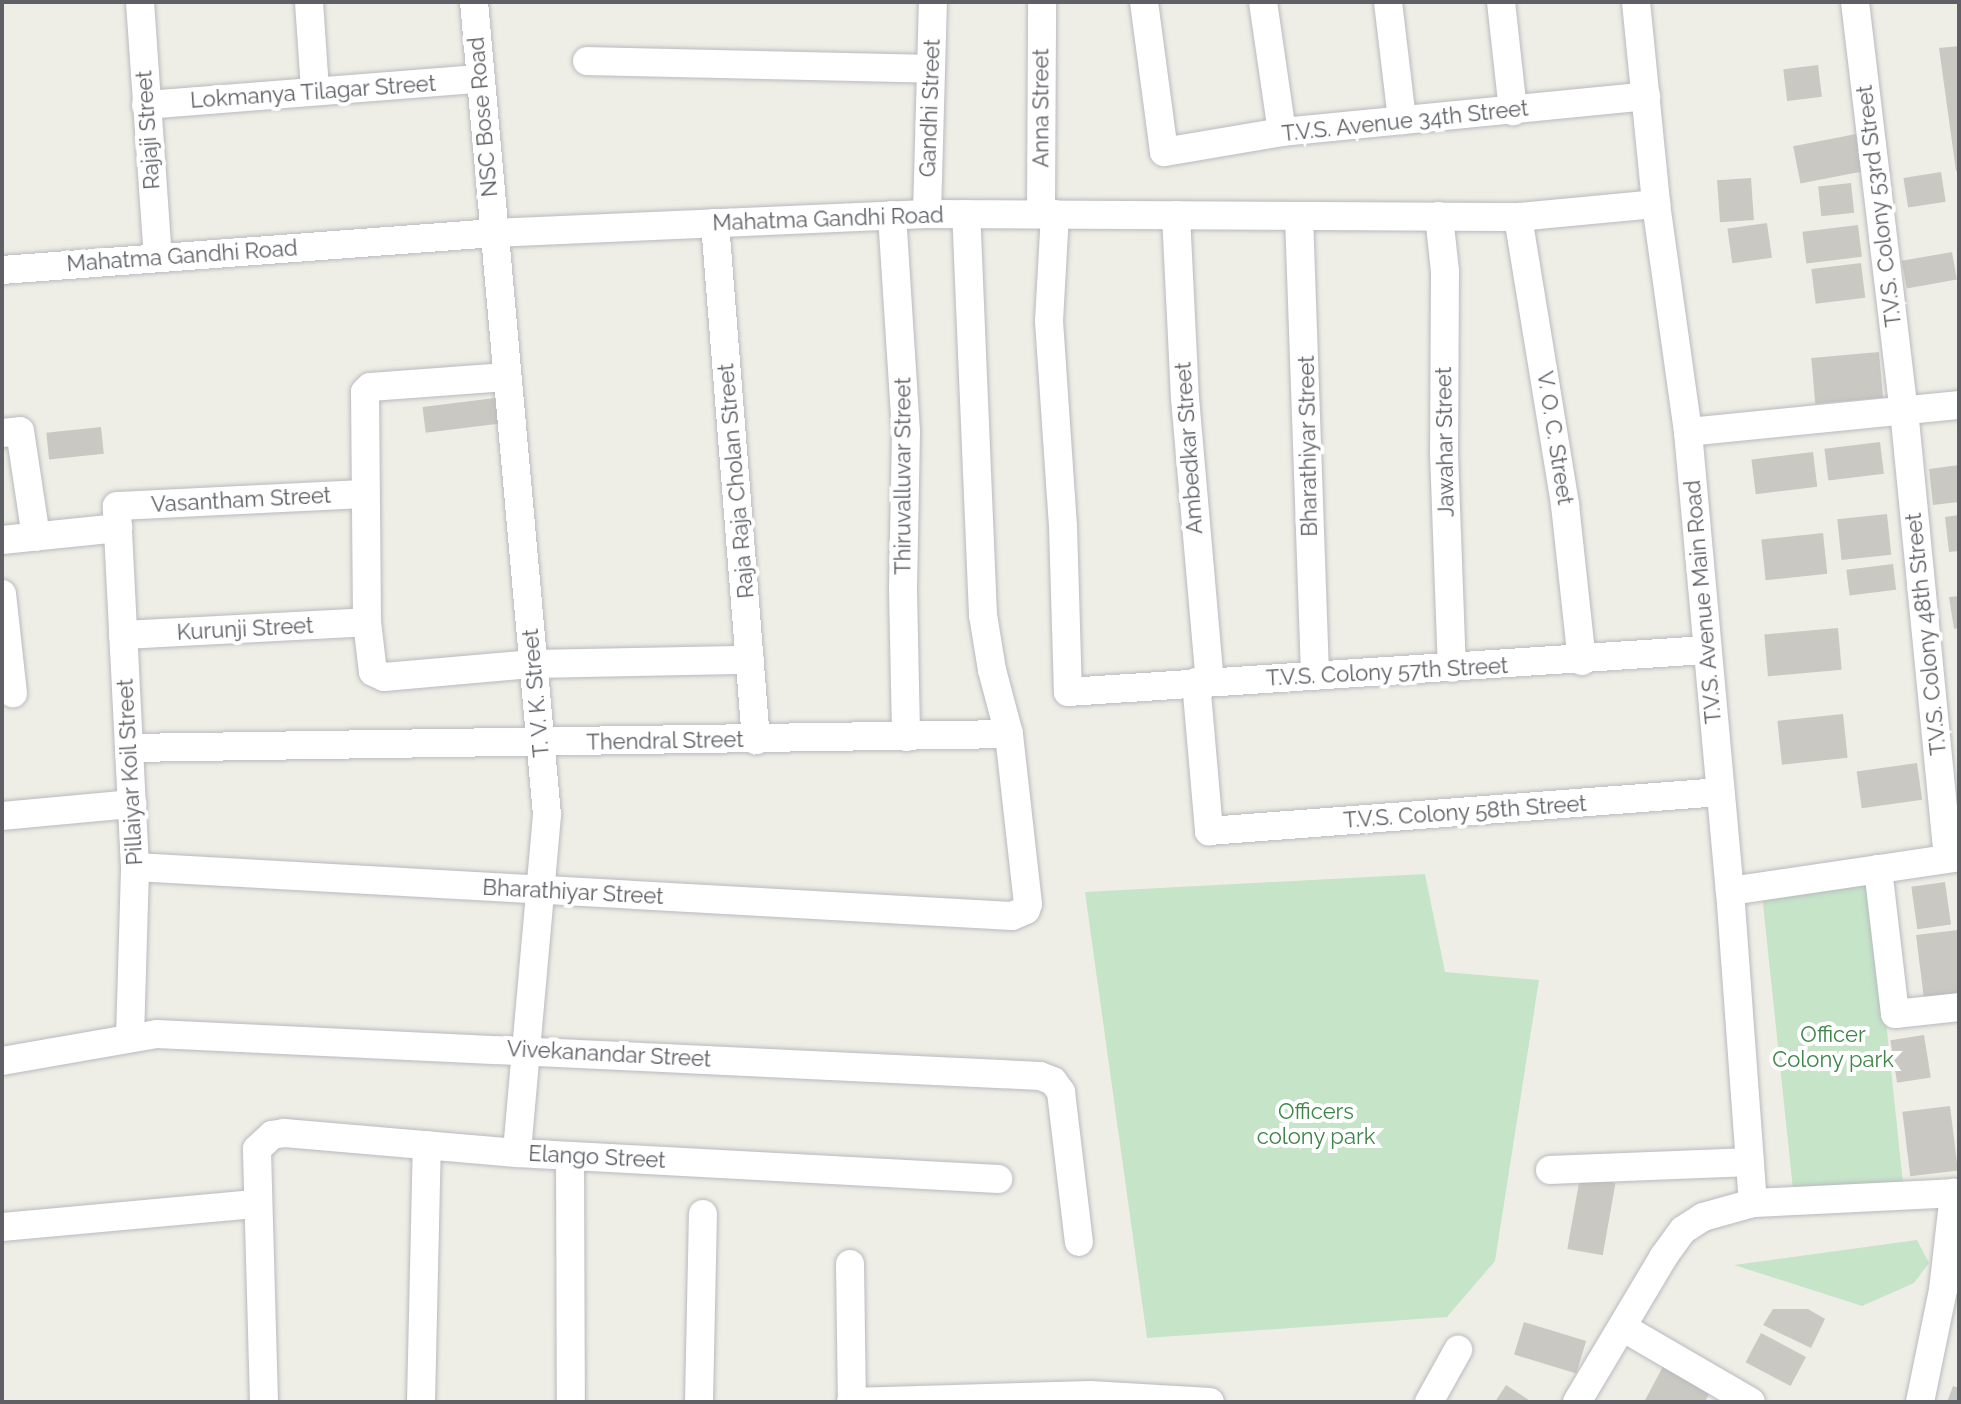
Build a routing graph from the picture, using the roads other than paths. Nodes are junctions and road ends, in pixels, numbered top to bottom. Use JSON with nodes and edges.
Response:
{"nodes":[{"id":1,"x":140,"y":2,"type":"edge"},
{"id":2,"x":309,"y":2,"type":"edge"},
{"id":3,"x":474,"y":2,"type":"edge"},
{"id":4,"x":933,"y":2,"type":"edge"},
{"id":5,"x":1042,"y":2,"type":"edge"},
{"id":6,"x":1144,"y":2,"type":"edge"},
{"id":7,"x":1263,"y":2,"type":"edge"},
{"id":8,"x":1388,"y":2,"type":"edge"},
{"id":9,"x":1501,"y":2,"type":"edge"},
{"id":10,"x":1636,"y":2,"type":"edge"},
{"id":11,"x":1855,"y":2,"type":"edge"},
{"id":12,"x":587,"y":61,"type":"dead end"},
{"id":13,"x":931,"y":69,"type":"junction"},
{"id":14,"x":480,"y":79,"type":"junction"},
{"id":15,"x":315,"y":90,"type":"junction"},
{"id":16,"x":1646,"y":96,"type":"junction"},
{"id":17,"x":146,"y":105,"type":"junction"},
{"id":18,"x":1513,"y":111,"type":"junction"},
{"id":19,"x":1402,"y":120,"type":"junction"},
{"id":20,"x":1282,"y":132,"type":"junction"},
{"id":21,"x":1656,"y":204,"type":"junction"},
{"id":22,"x":927,"y":214,"type":"junction"},
{"id":23,"x":966,"y":214,"type":"junction"},
{"id":24,"x":1048,"y":214,"type":"junction"},
{"id":25,"x":892,"y":215,"type":"junction"},
{"id":26,"x":1176,"y":215,"type":"junction"},
{"id":27,"x":1299,"y":216,"type":"junction"},
{"id":28,"x":1439,"y":216,"type":"junction"},
{"id":29,"x":1518,"y":217,"type":"junction"},
{"id":30,"x":715,"y":223,"type":"junction"},
{"id":31,"x":493,"y":233,"type":"junction"},
{"id":32,"x":158,"y":257,"type":"junction"},
{"id":33,"x":2,"y":270,"type":"edge"},
{"id":34,"x":506,"y":377,"type":"junction"},
{"id":35,"x":1959,"y":405,"type":"edge"},
{"id":36,"x":1904,"y":410,"type":"junction"},
{"id":37,"x":1688,"y":432,"type":"junction"},
{"id":38,"x":2,"y":433,"type":"edge"},
{"id":39,"x":365,"y":494,"type":"junction"},
{"id":40,"x":118,"y":517,"type":"junction"},
{"id":41,"x":36,"y":537,"type":"junction"},
{"id":42,"x":2,"y":540,"type":"edge"},
{"id":43,"x":2,"y":594,"type":"edge"},
{"id":44,"x":367,"y":622,"type":"junction"},
{"id":45,"x":123,"y":635,"type":"junction"},
{"id":46,"x":1706,"y":650,"type":"junction"},
{"id":47,"x":750,"y":660,"type":"junction"},
{"id":48,"x":1582,"y":661,"type":"junction"},
{"id":49,"x":533,"y":664,"type":"junction"},
{"id":50,"x":1452,"y":668,"type":"junction"},
{"id":51,"x":1315,"y":676,"type":"junction"},
{"id":52,"x":1203,"y":682,"type":"junction"},
{"id":53,"x":1068,"y":692,"type":"joint"},
{"id":54,"x":13,"y":693,"type":"dead end"},
{"id":55,"x":1009,"y":734,"type":"junction"},
{"id":56,"x":906,"y":737,"type":"junction"},
{"id":57,"x":756,"y":740,"type":"junction"},
{"id":58,"x":540,"y":743,"type":"junction"},
{"id":59,"x":129,"y":748,"type":"junction"},
{"id":60,"x":1721,"y":792,"type":"junction"},
{"id":61,"x":132,"y":804,"type":"junction"},
{"id":62,"x":2,"y":816,"type":"edge"},
{"id":63,"x":1209,"y":831,"type":"joint"},
{"id":64,"x":1954,"y":857,"type":"edge"},
{"id":65,"x":135,"y":867,"type":"junction"},
{"id":66,"x":1878,"y":869,"type":"junction"},
{"id":67,"x":540,"y":890,"type":"junction"},
{"id":68,"x":1730,"y":891,"type":"junction"},
{"id":69,"x":1959,"y":1007,"type":"edge"},
{"id":70,"x":130,"y":1038,"type":"junction"},
{"id":71,"x":526,"y":1049,"type":"junction"},
{"id":72,"x":2,"y":1061,"type":"edge"},
{"id":73,"x":427,"y":1145,"type":"junction"},
{"id":74,"x":517,"y":1153,"type":"junction"},
{"id":75,"x":570,"y":1156,"type":"junction"},
{"id":76,"x":1750,"y":1162,"type":"junction"},
{"id":77,"x":1550,"y":1170,"type":"dead end"},
{"id":78,"x":998,"y":1179,"type":"dead end"},
{"id":79,"x":1957,"y":1193,"type":"edge"},
{"id":80,"x":1753,"y":1203,"type":"junction"},
{"id":81,"x":257,"y":1204,"type":"junction"},
{"id":82,"x":703,"y":1214,"type":"dead end"},
{"id":83,"x":2,"y":1227,"type":"edge"},
{"id":84,"x":1079,"y":1242,"type":"dead end"},
{"id":85,"x":850,"y":1264,"type":"dead end"},
{"id":86,"x":1622,"y":1327,"type":"junction"},
{"id":87,"x":1458,"y":1350,"type":"dead end"},
{"id":88,"x":1090,"y":1399,"type":"edge"},
{"id":89,"x":991,"y":1400,"type":"edge"},
{"id":90,"x":264,"y":1402,"type":"edge"},
{"id":91,"x":421,"y":1402,"type":"edge"},
{"id":92,"x":571,"y":1402,"type":"edge"},
{"id":93,"x":699,"y":1402,"type":"edge"},
{"id":94,"x":852,"y":1402,"type":"edge"},
{"id":95,"x":1210,"y":1402,"type":"edge"},
{"id":96,"x":1429,"y":1402,"type":"edge"},
{"id":97,"x":1577,"y":1402,"type":"edge"},
{"id":98,"x":1751,"y":1402,"type":"edge"},
{"id":99,"x":1920,"y":1402,"type":"edge"}],
"edges":[{"from":1,"to":17,"type":"street","name":"Rajaji Street"},
{"from":2,"to":15,"type":"street"},
{"from":3,"to":14,"type":"street","name":"NSC Bose Road"},
{"from":4,"to":13,"type":"street","name":"Gandhi Street"},
{"from":5,"to":24,"type":"street","name":"Anna Street"},
{"from":6,"to":20,"type":"street","name":"T.V.S. Avenue 34th Street"},
{"from":7,"to":20,"type":"street"},
{"from":8,"to":19,"type":"street"},
{"from":9,"to":18,"type":"street"},
{"from":10,"to":16,"type":"street","name":"T.V.S. Avenue Main Road"},
{"from":11,"to":36,"type":"street","name":"T.V.S. Colony 53rd Street"},
{"from":12,"to":13,"type":"street"},
{"from":13,"to":22,"type":"street","name":"Gandhi Street"},
{"from":14,"to":15,"type":"street","name":"Lokmanya Tilagar Street"},
{"from":14,"to":31,"type":"street","name":"NSC Bose Road"},
{"from":15,"to":17,"type":"street","name":"Lokmanya Tilagar Street"},
{"from":16,"to":18,"type":"street","name":"T.V.S. Avenue 34th Street"},
{"from":16,"to":21,"type":"street","name":"T.V.S. Avenue Main Road"},
{"from":17,"to":32,"type":"street","name":"Rajaji Street"},
{"from":18,"to":19,"type":"street","name":"T.V.S. Avenue 34th Street"},
{"from":19,"to":20,"type":"street","name":"T.V.S. Avenue 34th Street"},
{"from":21,"to":29,"type":"street","name":"Mahatma Gandhi Road"},
{"from":21,"to":37,"type":"street","name":"T.V.S. Avenue Main Road"},
{"from":22,"to":23,"type":"street","name":"Mahatma Gandhi Road"},
{"from":22,"to":25,"type":"street","name":"Mahatma Gandhi Road"},
{"from":23,"to":24,"type":"street","name":"Mahatma Gandhi Road"},
{"from":23,"to":55,"type":"street"},
{"from":24,"to":26,"type":"street","name":"Mahatma Gandhi Road"},
{"from":24,"to":53,"type":"street","name":"Anna Street"},
{"from":25,"to":30,"type":"street","name":"Mahatma Gandhi Road"},
{"from":25,"to":56,"type":"street","name":"Thiruvalluvar Street"},
{"from":26,"to":27,"type":"street","name":"Mahatma Gandhi Road"},
{"from":26,"to":52,"type":"street","name":"Ambedkar Street"},
{"from":27,"to":28,"type":"street","name":"Mahatma Gandhi Road"},
{"from":27,"to":51,"type":"street","name":"Bharathiyar Street"},
{"from":28,"to":29,"type":"street","name":"Mahatma Gandhi Road"},
{"from":28,"to":50,"type":"street","name":"Jawahar Street"},
{"from":29,"to":48,"type":"street","name":"V. O. C. Street"},
{"from":30,"to":31,"type":"street","name":"Mahatma Gandhi Road"},
{"from":30,"to":47,"type":"street","name":"Raja Raja Cholan Street"},
{"from":31,"to":32,"type":"street","name":"Mahatma Gandhi Road"},
{"from":31,"to":34,"type":"street","name":"T. V. K. Street"},
{"from":32,"to":33,"type":"street","name":"Mahatma Gandhi Road"},
{"from":34,"to":39,"type":"street"},
{"from":34,"to":49,"type":"street","name":"T. V. K. Street"},
{"from":35,"to":36,"type":"street"},
{"from":36,"to":37,"type":"street"},
{"from":36,"to":64,"type":"street","name":"T.V.S. Colony 48th Street"},
{"from":37,"to":46,"type":"street","name":"T.V.S. Avenue Main Road"},
{"from":38,"to":41,"type":"street"},
{"from":39,"to":40,"type":"street","name":"Vasantham Street"},
{"from":39,"to":44,"type":"street"},
{"from":40,"to":41,"type":"street","name":"Vasantham Street"},
{"from":40,"to":45,"type":"street","name":"Pillaiyar Koil Street"},
{"from":41,"to":42,"type":"street","name":"Vasantham Street"},
{"from":43,"to":54,"type":"street"},
{"from":44,"to":45,"type":"street","name":"Kurunji Street"},
{"from":44,"to":49,"type":"street"},
{"from":45,"to":59,"type":"street","name":"Pillaiyar Koil Street"},
{"from":46,"to":48,"type":"street","name":"T.V.S. Colony 57th Street"},
{"from":46,"to":60,"type":"street","name":"T.V.S. Avenue Main Road"},
{"from":47,"to":49,"type":"street"},
{"from":47,"to":57,"type":"street","name":"Raja Raja Cholan Street"},
{"from":48,"to":50,"type":"street","name":"T.V.S. Colony 57th Street"},
{"from":49,"to":58,"type":"street","name":"T. V. K. Street"},
{"from":50,"to":51,"type":"street","name":"T.V.S. Colony 57th Street"},
{"from":51,"to":52,"type":"street","name":"T.V.S. Colony 57th Street"},
{"from":52,"to":53,"type":"street","name":"T.V.S. Colony 57th Street"},
{"from":52,"to":63,"type":"street","name":"Ambedkar Street"},
{"from":55,"to":56,"type":"street","name":"Thendral Street"},
{"from":55,"to":67,"type":"street","name":"Bharathiyar Street"},
{"from":56,"to":57,"type":"street","name":"Thendral Street"},
{"from":57,"to":58,"type":"street","name":"Thendral Street"},
{"from":58,"to":59,"type":"street","name":"Thendral Street"},
{"from":58,"to":67,"type":"street","name":"T. V. K. Street"},
{"from":59,"to":61,"type":"street","name":"Pillaiyar Koil Street"},
{"from":60,"to":63,"type":"street","name":"T.V.S. Colony 58th Street"},
{"from":60,"to":68,"type":"street","name":"T.V.S. Avenue Main Road"},
{"from":61,"to":62,"type":"street"},
{"from":61,"to":65,"type":"street","name":"Pillaiyar Koil Street"},
{"from":64,"to":66,"type":"street"},
{"from":65,"to":67,"type":"street","name":"Bharathiyar Street"},
{"from":65,"to":70,"type":"street","name":"Pillaiyar Koil Street"},
{"from":66,"to":68,"type":"street"},
{"from":66,"to":69,"type":"street"},
{"from":67,"to":71,"type":"street","name":"T. V. K. Street"},
{"from":68,"to":76,"type":"street","name":"T.V.S. Avenue Main Road"},
{"from":70,"to":71,"type":"street","name":"Vivekanandar Street"},
{"from":70,"to":72,"type":"street","name":"Vivekanandar Street"},
{"from":71,"to":74,"type":"street","name":"T. V. K. Street"},
{"from":71,"to":84,"type":"street","name":"Vivekanandar Street"},
{"from":73,"to":74,"type":"street","name":"Elango Street"},
{"from":73,"to":81,"type":"street","name":"Elango Street"},
{"from":73,"to":91,"type":"street"},
{"from":74,"to":75,"type":"street","name":"Elango Street"},
{"from":75,"to":78,"type":"street","name":"Elango Street"},
{"from":75,"to":92,"type":"street"},
{"from":76,"to":77,"type":"street"},
{"from":76,"to":80,"type":"street","name":"T.V.S. Avenue Main Road"},
{"from":79,"to":80,"type":"street"},
{"from":79,"to":99,"type":"street"},
{"from":80,"to":86,"type":"street"},
{"from":81,"to":83,"type":"street"},
{"from":81,"to":90,"type":"street","name":"Elango Street"},
{"from":82,"to":93,"type":"street"},
{"from":85,"to":94,"type":"street"},
{"from":86,"to":97,"type":"street"},
{"from":86,"to":98,"type":"street"},
{"from":87,"to":96,"type":"street"},
{"from":88,"to":89,"type":"street"},
{"from":88,"to":95,"type":"street"},
{"from":89,"to":94,"type":"street"}]}
